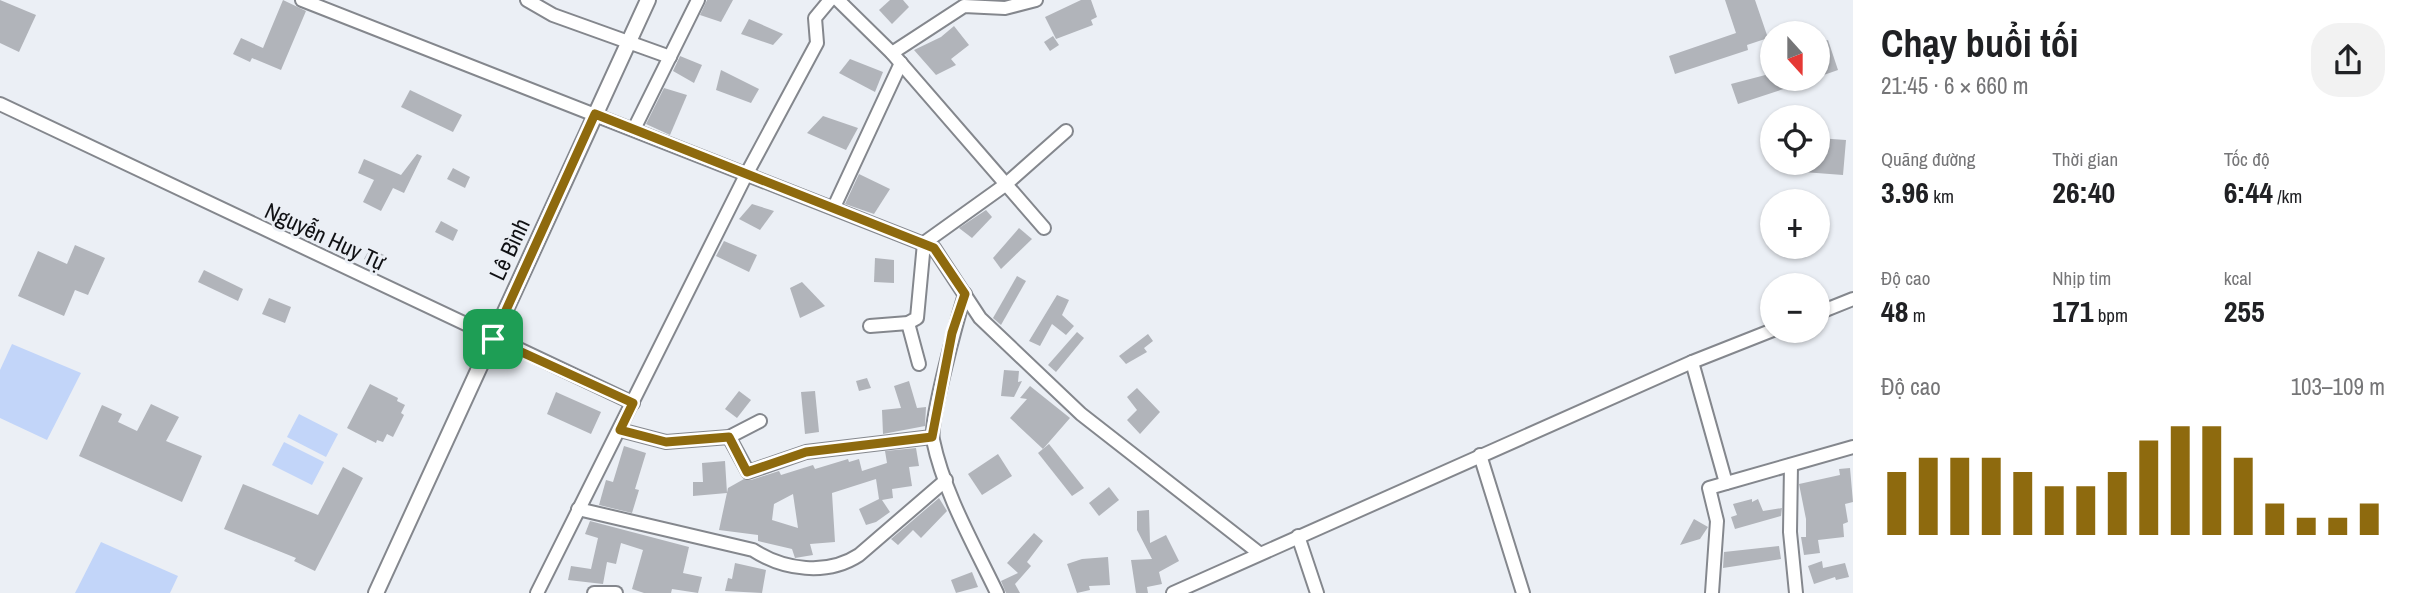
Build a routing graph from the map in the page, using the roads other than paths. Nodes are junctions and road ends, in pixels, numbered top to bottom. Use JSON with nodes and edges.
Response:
{"nodes":[{"id":1,"x":302,"y":0,"type":"edge"},
{"id":2,"x":527,"y":0,"type":"edge"},
{"id":3,"x":648,"y":0,"type":"edge"},
{"id":4,"x":698,"y":0,"type":"edge"},
{"id":5,"x":830,"y":0,"type":"edge"},
{"id":6,"x":838,"y":0,"type":"edge"},
{"id":7,"x":1036,"y":0,"type":"edge"},
{"id":8,"x":629,"y":42,"type":"junction"},
{"id":9,"x":670,"y":57,"type":"junction"},
{"id":10,"x":897,"y":58,"type":"junction"},
{"id":11,"x":0,"y":104,"type":"edge"},
{"id":12,"x":595,"y":114,"type":"junction"},
{"id":13,"x":634,"y":129,"type":"junction"},
{"id":14,"x":1066,"y":131,"type":"dead end"},
{"id":15,"x":746,"y":175,"type":"junction"},
{"id":16,"x":1004,"y":185,"type":"junction"},
{"id":17,"x":834,"y":207,"type":"junction"},
{"id":18,"x":1044,"y":228,"type":"dead end"},
{"id":19,"x":924,"y":243,"type":"junction"},
{"id":20,"x":965,"y":294,"type":"junction"},
{"id":21,"x":1853,"y":299,"type":"edge"},
{"id":22,"x":1830,"y":308,"type":"edge"},
{"id":23,"x":908,"y":323,"type":"junction"},
{"id":24,"x":870,"y":326,"type":"dead end"},
{"id":25,"x":1760,"y":335,"type":"edge"},
{"id":26,"x":493,"y":339,"type":"junction"},
{"id":27,"x":1692,"y":362,"type":"junction"},
{"id":28,"x":919,"y":365,"type":"dead end"},
{"id":29,"x":633,"y":403,"type":"junction"},
{"id":30,"x":760,"y":421,"type":"dead end"},
{"id":31,"x":620,"y":430,"type":"junction"},
{"id":32,"x":729,"y":437,"type":"junction"},
{"id":33,"x":932,"y":437,"type":"junction"},
{"id":34,"x":1853,"y":447,"type":"edge"},
{"id":35,"x":1480,"y":455,"type":"junction"},
{"id":36,"x":1791,"y":464,"type":"junction"},
{"id":37,"x":946,"y":480,"type":"junction"},
{"id":38,"x":1726,"y":483,"type":"junction"},
{"id":39,"x":578,"y":509,"type":"junction"},
{"id":40,"x":1298,"y":536,"type":"junction"},
{"id":41,"x":1259,"y":553,"type":"junction"},
{"id":42,"x":376,"y":593,"type":"edge"},
{"id":43,"x":537,"y":593,"type":"edge"},
{"id":44,"x":594,"y":593,"type":"edge"},
{"id":45,"x":616,"y":593,"type":"edge"},
{"id":46,"x":997,"y":593,"type":"edge"},
{"id":47,"x":1173,"y":593,"type":"edge"},
{"id":48,"x":1317,"y":593,"type":"edge"},
{"id":49,"x":1523,"y":593,"type":"edge"},
{"id":50,"x":1712,"y":593,"type":"edge"},
{"id":51,"x":1796,"y":593,"type":"edge"}],
"edges":[{"from":1,"to":12,"type":"street"},
{"from":2,"to":8,"type":"street"},
{"from":3,"to":8,"type":"street","name":"Lê Bình"},
{"from":4,"to":9,"type":"street"},
{"from":5,"to":15,"type":"street"},
{"from":6,"to":10,"type":"street"},
{"from":7,"to":10,"type":"street"},
{"from":8,"to":9,"type":"street"},
{"from":8,"to":12,"type":"street","name":"Lê Bình"},
{"from":9,"to":13,"type":"street"},
{"from":10,"to":16,"type":"street"},
{"from":10,"to":17,"type":"street"},
{"from":11,"to":26,"type":"street","name":"Nguyễn Huy Tự"},
{"from":12,"to":13,"type":"street"},
{"from":12,"to":26,"type":"street","name":"Lê Bình"},
{"from":13,"to":15,"type":"street"},
{"from":14,"to":16,"type":"street"},
{"from":15,"to":17,"type":"street"},
{"from":15,"to":29,"type":"street"},
{"from":16,"to":18,"type":"street"},
{"from":16,"to":19,"type":"street"},
{"from":17,"to":19,"type":"street"},
{"from":19,"to":20,"type":"street"},
{"from":19,"to":23,"type":"street"},
{"from":20,"to":33,"type":"street"},
{"from":20,"to":41,"type":"street"},
{"from":21,"to":22,"type":"street"},
{"from":23,"to":24,"type":"street"},
{"from":23,"to":28,"type":"street"},
{"from":25,"to":27,"type":"street"},
{"from":26,"to":29,"type":"street","name":"Nguyễn Huy Tự"},
{"from":26,"to":42,"type":"street","name":"Lê Bình"},
{"from":27,"to":35,"type":"street"},
{"from":27,"to":38,"type":"street"},
{"from":29,"to":31,"type":"street"},
{"from":30,"to":32,"type":"street"},
{"from":31,"to":32,"type":"street"},
{"from":31,"to":39,"type":"street"},
{"from":32,"to":33,"type":"street"},
{"from":33,"to":37,"type":"street"},
{"from":34,"to":36,"type":"street"},
{"from":35,"to":40,"type":"street"},
{"from":35,"to":49,"type":"street"},
{"from":36,"to":38,"type":"street"},
{"from":36,"to":51,"type":"street"},
{"from":37,"to":39,"type":"street"},
{"from":37,"to":46,"type":"street"},
{"from":38,"to":50,"type":"street"},
{"from":39,"to":43,"type":"street"},
{"from":40,"to":41,"type":"street"},
{"from":40,"to":48,"type":"street"},
{"from":41,"to":47,"type":"street"},
{"from":44,"to":45,"type":"street"}]}
